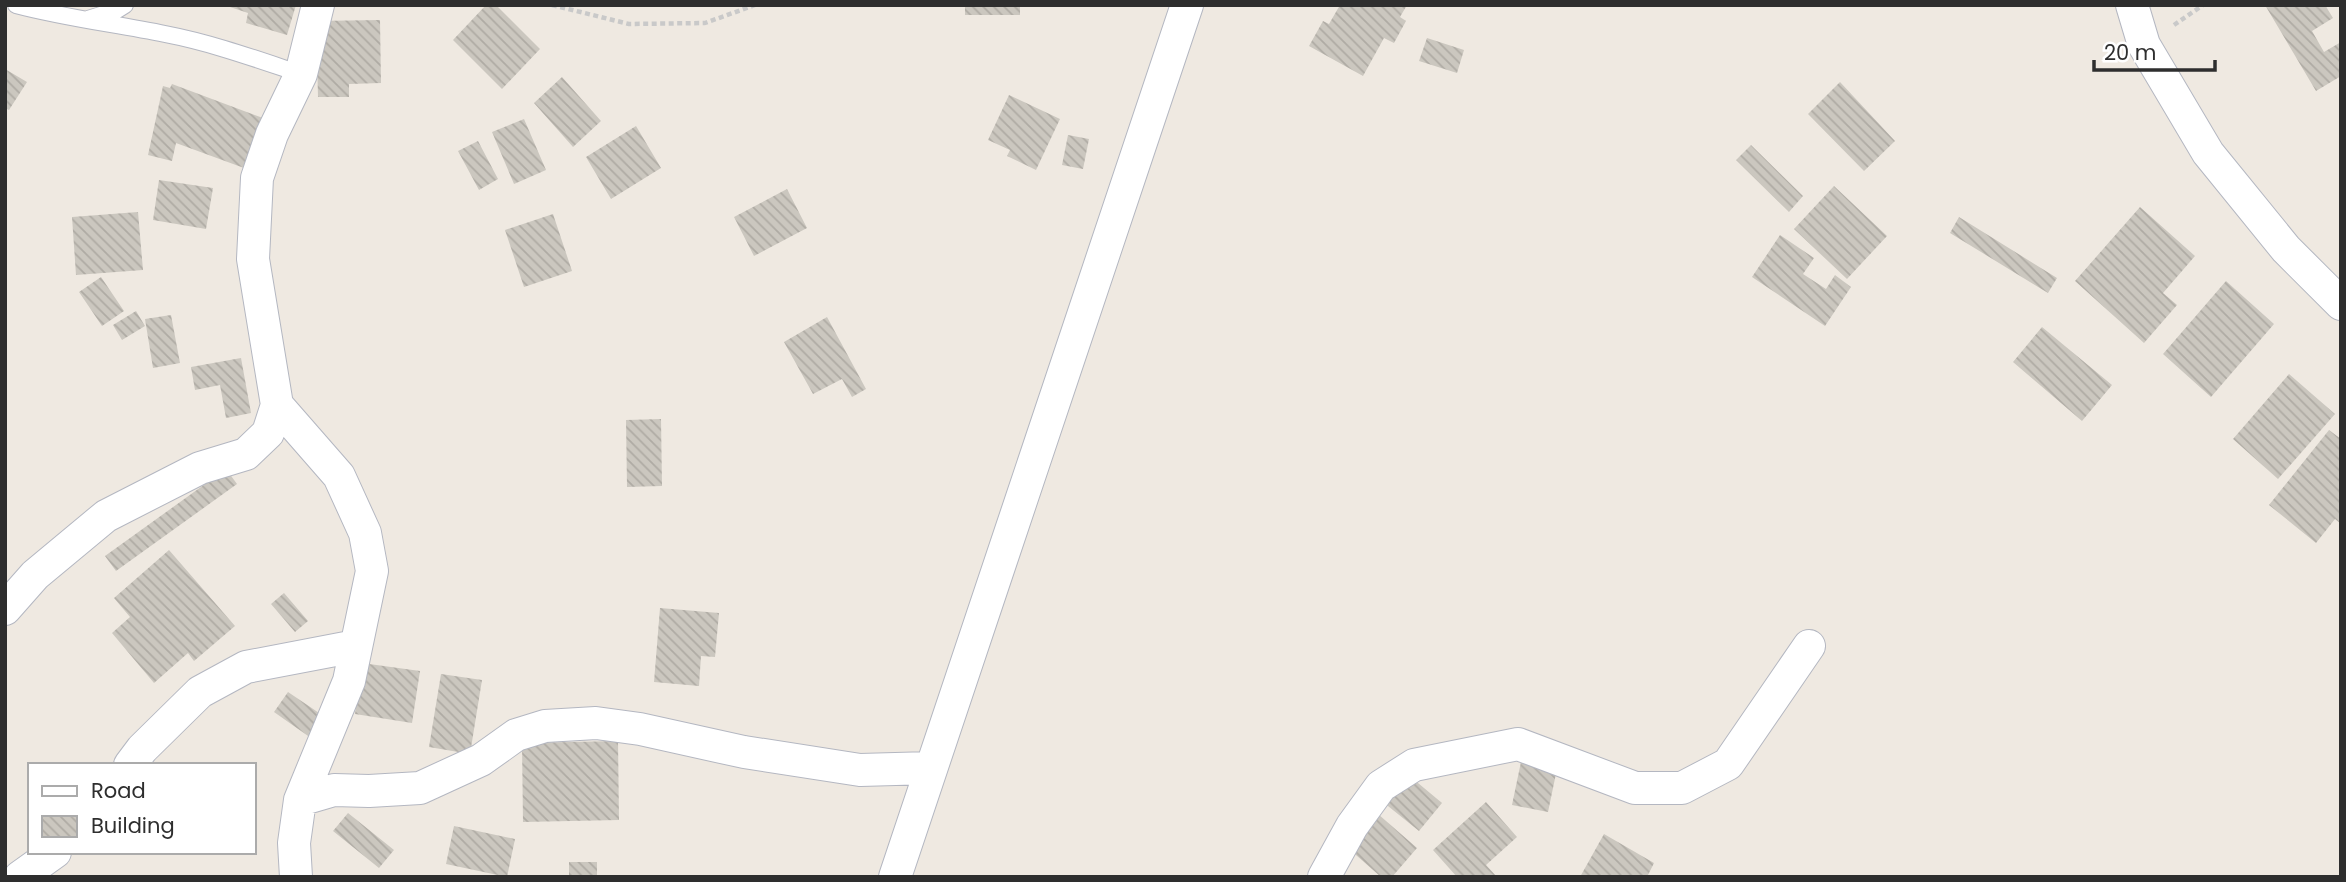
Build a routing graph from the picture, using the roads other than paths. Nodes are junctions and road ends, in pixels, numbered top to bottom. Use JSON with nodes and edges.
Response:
{"nodes":[{"id":1,"x":16,"y":5,"type":"edge"},
{"id":2,"x":125,"y":5,"type":"edge"},
{"id":3,"x":318,"y":5,"type":"edge"},
{"id":4,"x":1187,"y":5,"type":"edge"},
{"id":5,"x":2132,"y":5,"type":"edge"},
{"id":6,"x":83,"y":21,"type":"junction"},
{"id":7,"x":301,"y":74,"type":"junction"},
{"id":8,"x":2341,"y":304,"type":"edge"},
{"id":9,"x":277,"y":405,"type":"junction"},
{"id":10,"x":5,"y":609,"type":"edge"},
{"id":11,"x":356,"y":646,"type":"junction"},
{"id":12,"x":1809,"y":646,"type":"dead end"},
{"id":13,"x":132,"y":763,"type":"edge"},
{"id":14,"x":930,"y":768,"type":"junction"},
{"id":15,"x":300,"y":800,"type":"junction"},
{"id":16,"x":52,"y":854,"type":"edge"},
{"id":17,"x":20,"y":877,"type":"edge"},
{"id":18,"x":296,"y":877,"type":"edge"},
{"id":19,"x":895,"y":877,"type":"edge"},
{"id":20,"x":1324,"y":877,"type":"edge"}],
"edges":[{"from":1,"to":6,"type":"lane"},
{"from":2,"to":6,"type":"lane"},
{"from":3,"to":7,"type":"street"},
{"from":4,"to":14,"type":"street"},
{"from":5,"to":8,"type":"street"},
{"from":6,"to":7,"type":"lane"},
{"from":7,"to":9,"type":"street"},
{"from":9,"to":10,"type":"street"},
{"from":9,"to":11,"type":"street"},
{"from":11,"to":13,"type":"street"},
{"from":11,"to":15,"type":"street"},
{"from":12,"to":20,"type":"street"},
{"from":14,"to":15,"type":"street"},
{"from":14,"to":19,"type":"street"},
{"from":15,"to":18,"type":"street"},
{"from":16,"to":17,"type":"street"}]}
